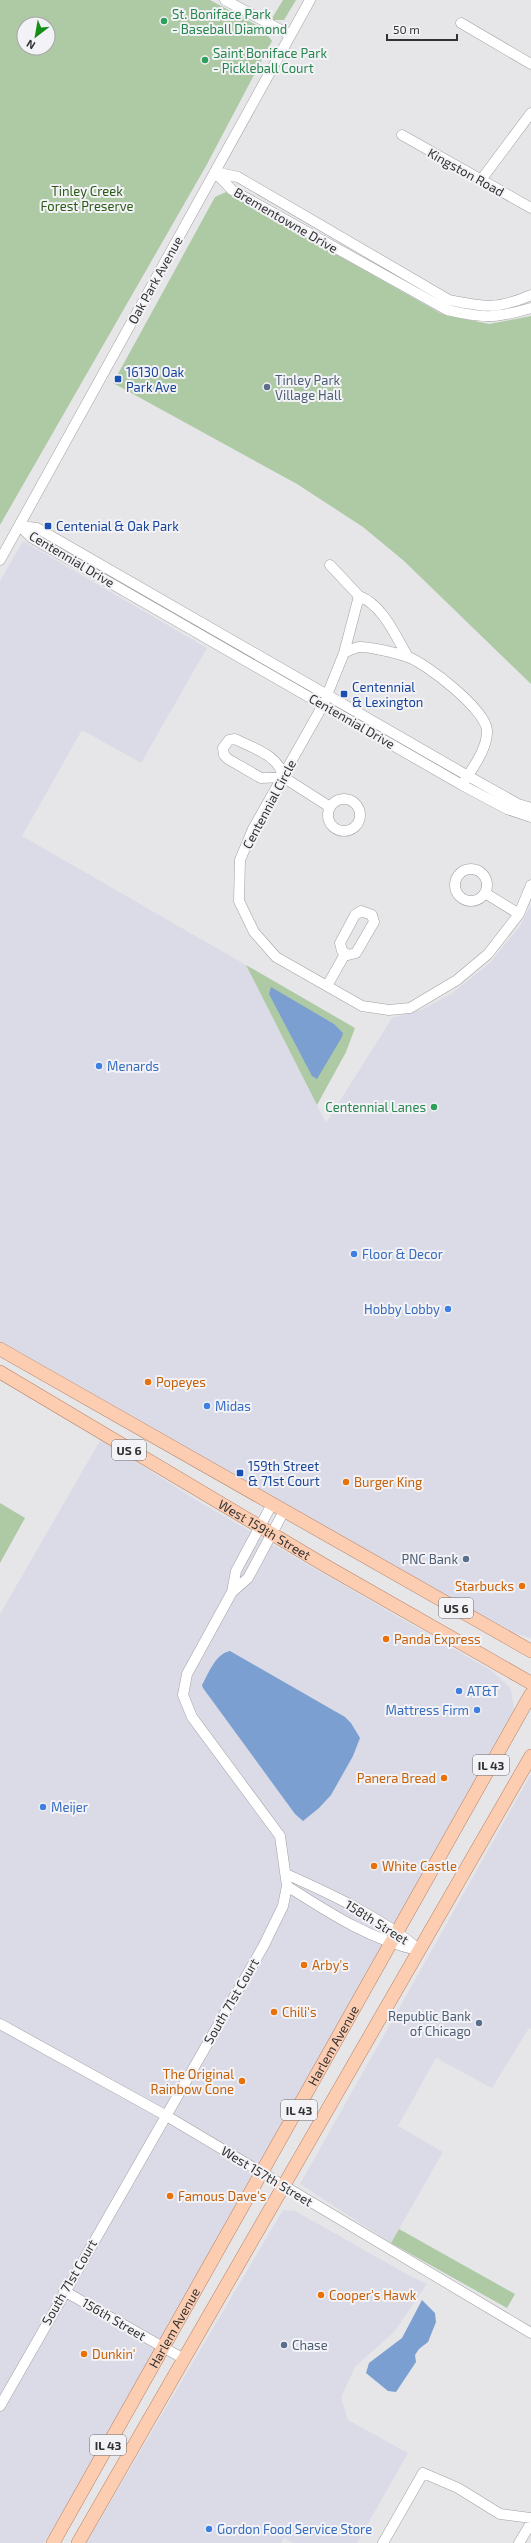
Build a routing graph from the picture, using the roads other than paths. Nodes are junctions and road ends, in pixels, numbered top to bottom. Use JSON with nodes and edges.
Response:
{"nodes":[{"id":1,"x":225,"y":0,"type":"edge"},
{"id":2,"x":310,"y":0,"type":"edge"},
{"id":3,"x":461,"y":23,"type":"dead end"},
{"id":4,"x":290,"y":35,"type":"junction"},
{"id":5,"x":531,"y":64,"type":"edge"},
{"id":6,"x":531,"y":113,"type":"edge"},
{"id":7,"x":402,"y":135,"type":"dead end"},
{"id":8,"x":215,"y":172,"type":"junction"},
{"id":9,"x":481,"y":180,"type":"junction"},
{"id":10,"x":531,"y":208,"type":"edge"},
{"id":11,"x":425,"y":286,"type":"junction"},
{"id":12,"x":531,"y":295,"type":"edge"},
{"id":13,"x":419,"y":296,"type":"junction"},
{"id":14,"x":531,"y":308,"type":"edge"},
{"id":15,"x":20,"y":526,"type":"junction"},
{"id":16,"x":0,"y":560,"type":"edge"},
{"id":17,"x":330,"y":565,"type":"dead end"},
{"id":18,"x":359,"y":596,"type":"junction"},
{"id":19,"x":344,"y":654,"type":"junction"},
{"id":20,"x":408,"y":657,"type":"junction"},
{"id":21,"x":327,"y":694,"type":"junction"},
{"id":22,"x":322,"y":705,"type":"junction"},
{"id":23,"x":468,"y":776,"type":"junction"},
{"id":24,"x":283,"y":777,"type":"junction"},
{"id":25,"x":462,"y":785,"type":"junction"},
{"id":26,"x":330,"y":806,"type":"dead end"},
{"id":27,"x":531,"y":808,"type":"edge"},
{"id":28,"x":531,"y":817,"type":"edge"},
{"id":29,"x":531,"y":885,"type":"edge"},
{"id":30,"x":485,"y":893,"type":"dead end"},
{"id":31,"x":519,"y":914,"type":"junction"},
{"id":32,"x":344,"y":954,"type":"dead end"},
{"id":33,"x":326,"y":986,"type":"junction"},
{"id":34,"x":0,"y":1349,"type":"edge"},
{"id":35,"x":0,"y":1372,"type":"edge"},
{"id":36,"x":272,"y":1504,"type":"junction"},
{"id":37,"x":284,"y":1511,"type":"junction"},
{"id":38,"x":259,"y":1527,"type":"junction"},
{"id":39,"x":272,"y":1534,"type":"junction"},
{"id":40,"x":232,"y":1592,"type":"junction"},
{"id":41,"x":531,"y":1651,"type":"edge"},
{"id":42,"x":531,"y":1682,"type":"edge"},
{"id":43,"x":531,"y":1694,"type":"edge"},
{"id":44,"x":531,"y":1756,"type":"edge"},
{"id":45,"x":286,"y":1874,"type":"junction"},
{"id":46,"x":288,"y":1886,"type":"junction"},
{"id":47,"x":398,"y":1932,"type":"junction"},
{"id":48,"x":392,"y":1944,"type":"junction"},
{"id":49,"x":420,"y":1950,"type":"junction"},
{"id":50,"x":0,"y":2024,"type":"edge"},
{"id":51,"x":165,"y":2115,"type":"junction"},
{"id":52,"x":263,"y":2173,"type":"junction"},
{"id":53,"x":284,"y":2186,"type":"junction"},
{"id":54,"x":64,"y":2291,"type":"junction"},
{"id":55,"x":531,"y":2333,"type":"edge"},
{"id":56,"x":164,"y":2348,"type":"junction"},
{"id":57,"x":184,"y":2359,"type":"junction"},
{"id":58,"x":0,"y":2406,"type":"edge"},
{"id":59,"x":531,"y":2518,"type":"edge"},
{"id":60,"x":531,"y":2523,"type":"edge"},
{"id":61,"x":53,"y":2543,"type":"edge"},
{"id":62,"x":78,"y":2543,"type":"edge"},
{"id":63,"x":383,"y":2543,"type":"edge"},
{"id":64,"x":519,"y":2543,"type":"edge"}],
"edges":[{"from":1,"to":4,"type":"street"},
{"from":2,"to":4,"type":"street","name":"Oak Park Avenue"},
{"from":3,"to":5,"type":"street"},
{"from":4,"to":8,"type":"street","name":"Oak Park Avenue"},
{"from":6,"to":9,"type":"street"},
{"from":7,"to":9,"type":"street","name":"Kingston Road"},
{"from":8,"to":11,"type":"street","name":"Brementowne Drive"},
{"from":8,"to":13,"type":"street","name":"Brementowne Drive"},
{"from":8,"to":15,"type":"street","name":"Oak Park Avenue"},
{"from":9,"to":10,"type":"street","name":"Kingston Road"},
{"from":11,"to":12,"type":"street","name":"Brementowne Drive"},
{"from":11,"to":13,"type":"street"},
{"from":13,"to":14,"type":"street","name":"Brementowne Drive"},
{"from":15,"to":16,"type":"street","name":"Oak Park Avenue"},
{"from":15,"to":21,"type":"street","name":"Centennial Drive"},
{"from":15,"to":22,"type":"street","name":"Centennial Drive"},
{"from":17,"to":18,"type":"street"},
{"from":18,"to":19,"type":"street","name":"Centennial Circle"},
{"from":18,"to":20,"type":"street"},
{"from":19,"to":20,"type":"street"},
{"from":19,"to":21,"type":"street","name":"Centennial Circle"},
{"from":20,"to":23,"type":"street"},
{"from":21,"to":22,"type":"street","name":"Centennial Circle"},
{"from":21,"to":23,"type":"street","name":"Centennial Drive"},
{"from":22,"to":24,"type":"street","name":"Centennial Circle"},
{"from":22,"to":25,"type":"street","name":"Centennial Drive"},
{"from":23,"to":25,"type":"street"},
{"from":23,"to":27,"type":"street","name":"Centennial Drive"},
{"from":24,"to":24,"type":"street"},
{"from":24,"to":26,"type":"street"},
{"from":24,"to":33,"type":"street","name":"Centennial Circle"},
{"from":25,"to":28,"type":"street","name":"Centennial Drive"},
{"from":29,"to":31,"type":"street","name":"Centennial Circle"},
{"from":30,"to":31,"type":"street"},
{"from":31,"to":33,"type":"street","name":"Centennial Circle"},
{"from":32,"to":33,"type":"street"},
{"from":34,"to":36,"type":"main road","name":"West 159th Street","number":"US 6"},
{"from":35,"to":38,"type":"main road","name":"West 159th Street","number":"US 6"},
{"from":36,"to":37,"type":"main road","name":"West 159th Street","number":"US 6"},
{"from":36,"to":38,"type":"street","name":"South 71st Court"},
{"from":37,"to":39,"type":"street","name":"South 71st Court"},
{"from":37,"to":41,"type":"main road","name":"West 159th Street","number":"US 6"},
{"from":38,"to":39,"type":"main road","name":"West 159th Street","number":"US 6"},
{"from":38,"to":40,"type":"street","name":"South 71st Court"},
{"from":39,"to":40,"type":"street","name":"South 71st Court"},
{"from":39,"to":42,"type":"main road","name":"West 159th Street","number":"US 6"},
{"from":40,"to":45,"type":"street","name":"South 71st Court"},
{"from":43,"to":47,"type":"main road","name":"Harlem Avenue","number":"IL 43"},
{"from":44,"to":49,"type":"main road","name":"Harlem Avenue","number":"IL 43"},
{"from":45,"to":46,"type":"street","name":"South 71st Court"},
{"from":45,"to":47,"type":"street","name":"158th Street"},
{"from":46,"to":48,"type":"street","name":"158th Street"},
{"from":46,"to":51,"type":"street","name":"South 71st Court"},
{"from":47,"to":48,"type":"main road","name":"Harlem Avenue","number":"IL 43"},
{"from":47,"to":49,"type":"street","name":"158th Street"},
{"from":48,"to":49,"type":"street","name":"158th Street"},
{"from":48,"to":52,"type":"main road","name":"Harlem Avenue","number":"IL 43"},
{"from":49,"to":53,"type":"main road","name":"Harlem Avenue","number":"IL 43"},
{"from":50,"to":51,"type":"street","name":"West 157th Street"},
{"from":51,"to":52,"type":"street","name":"West 157th Street"},
{"from":51,"to":54,"type":"street","name":"South 71st Court"},
{"from":52,"to":53,"type":"street","name":"West 157th Street"},
{"from":52,"to":56,"type":"main road","name":"Harlem Avenue","number":"IL 43"},
{"from":53,"to":55,"type":"street","name":"West 157th Street"},
{"from":53,"to":57,"type":"main road","name":"Harlem Avenue","number":"IL 43"},
{"from":54,"to":56,"type":"street","name":"156th Street"},
{"from":54,"to":58,"type":"street","name":"South 71st Court"},
{"from":56,"to":57,"type":"street","name":"156th Street"},
{"from":56,"to":61,"type":"main road","name":"Harlem Avenue","number":"IL 43"},
{"from":57,"to":62,"type":"main road","name":"Harlem Avenue","number":"IL 43"},
{"from":59,"to":63,"type":"street"},
{"from":60,"to":64,"type":"street"}]}
